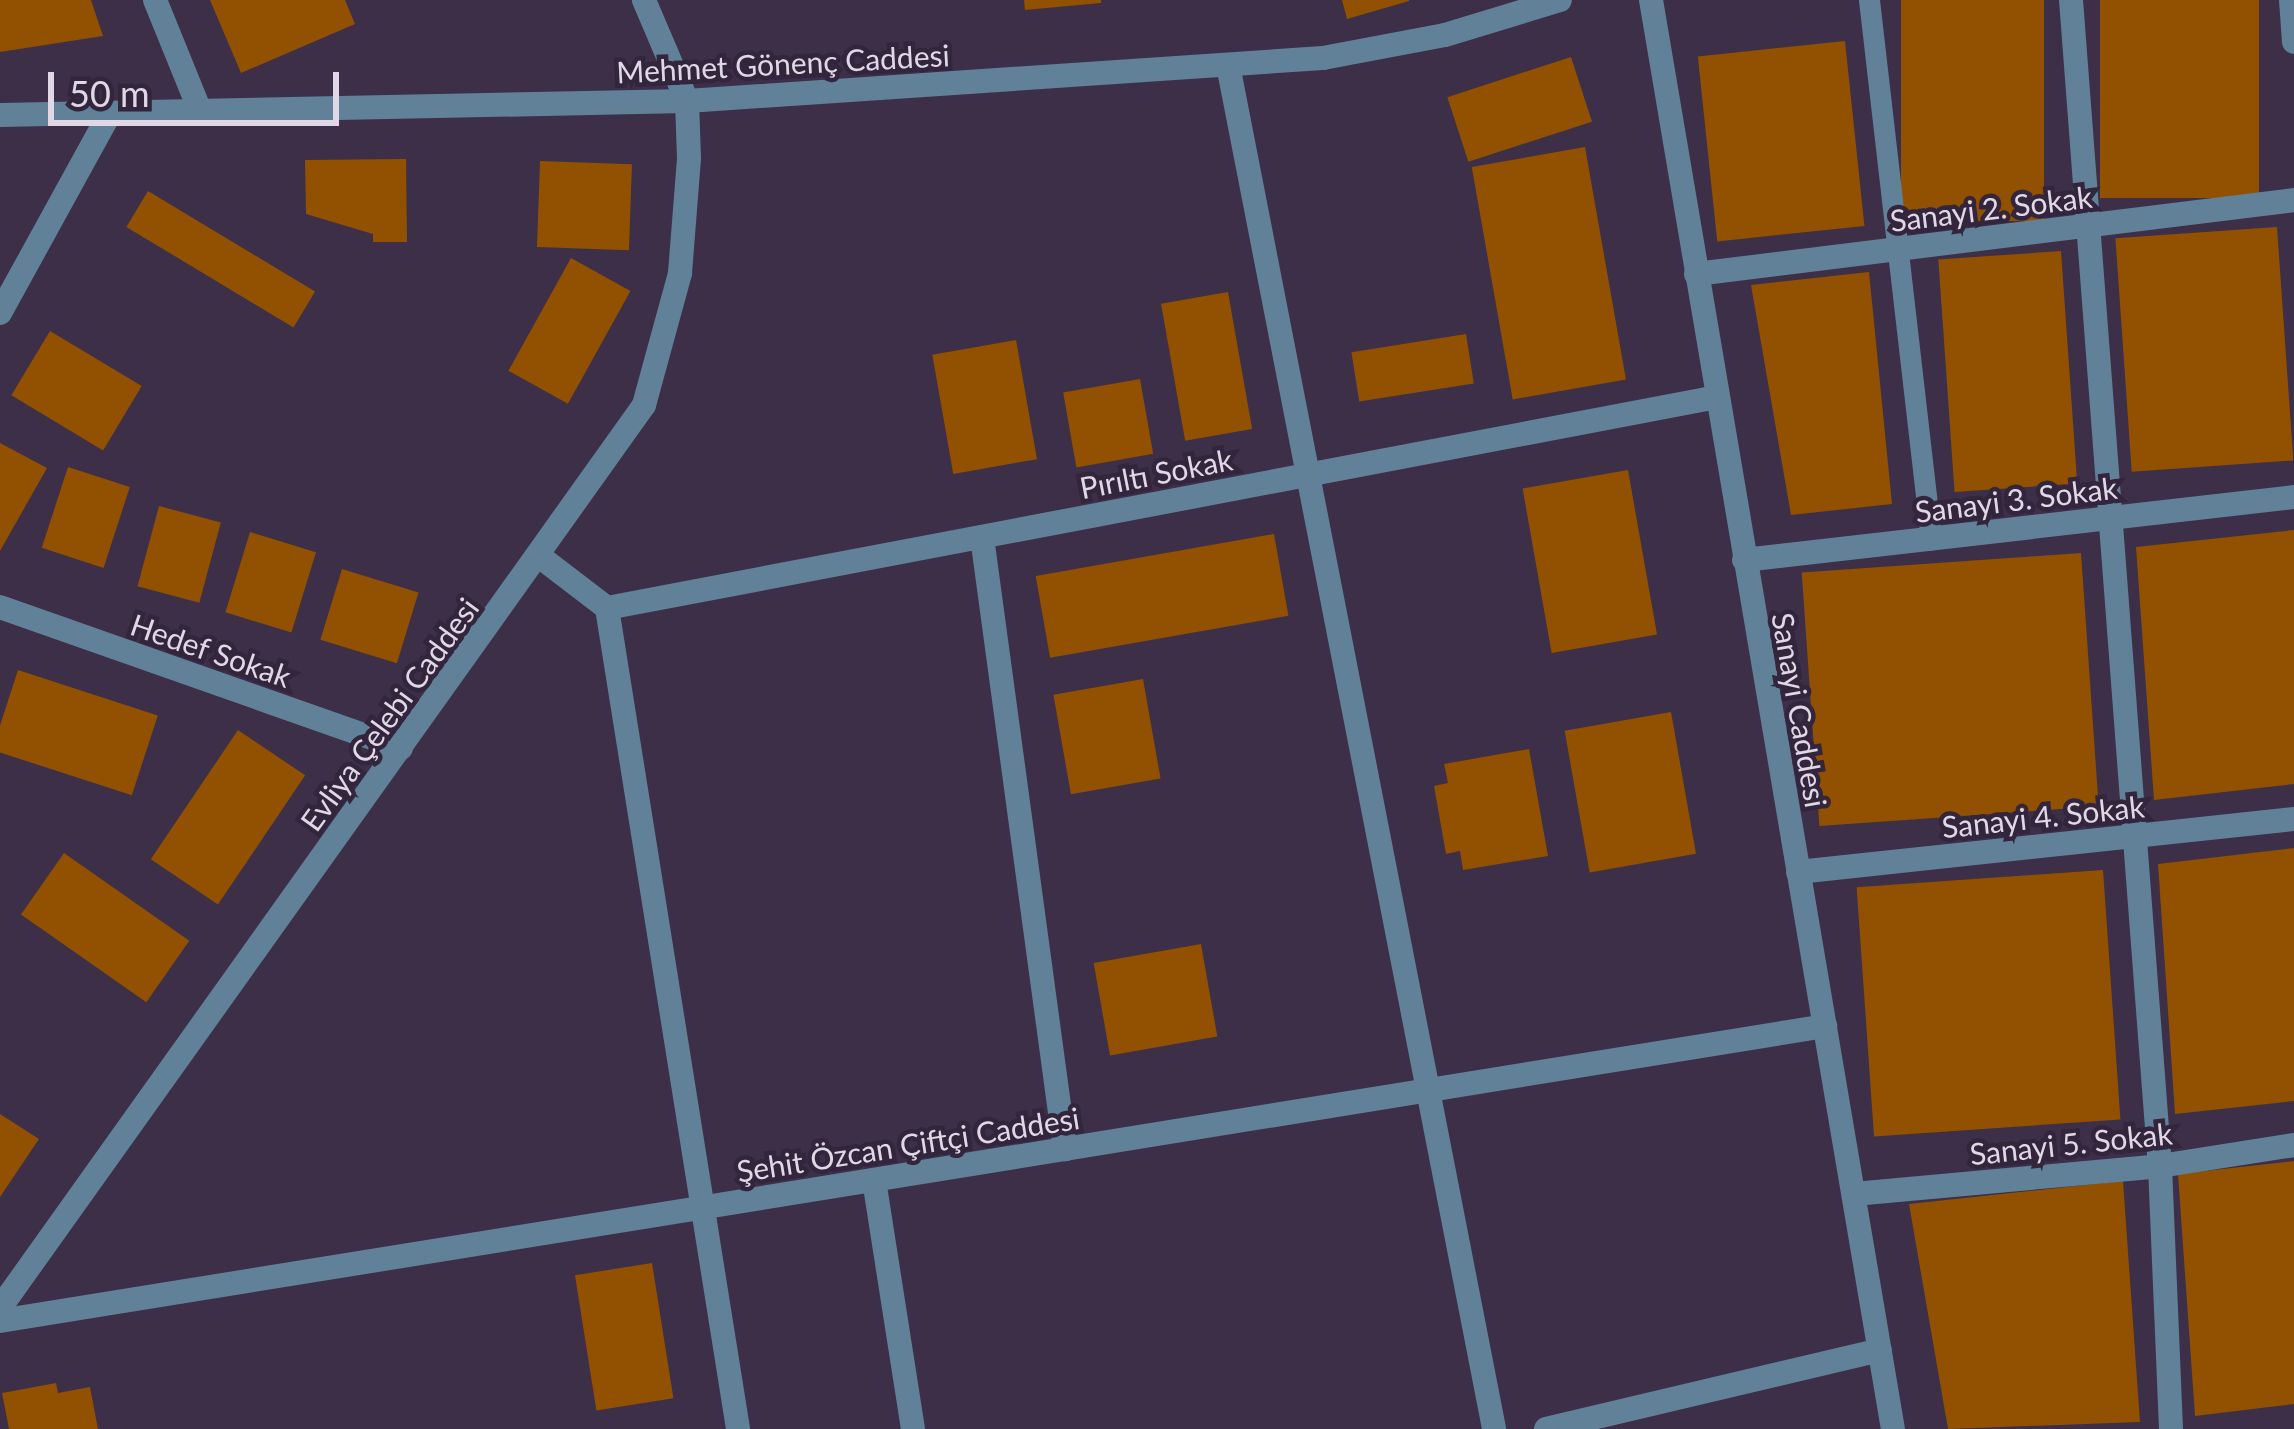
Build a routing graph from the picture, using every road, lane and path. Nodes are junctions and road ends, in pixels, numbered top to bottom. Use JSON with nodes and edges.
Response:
{"nodes":[{"id":1,"x":155,"y":0,"type":"edge"},
{"id":2,"x":644,"y":0,"type":"edge"},
{"id":3,"x":1560,"y":0,"type":"edge"},
{"id":4,"x":1651,"y":0,"type":"edge"},
{"id":5,"x":1869,"y":0,"type":"edge"},
{"id":6,"x":2071,"y":0,"type":"edge"},
{"id":7,"x":2291,"y":0,"type":"edge"},
{"id":8,"x":2294,"y":42,"type":"edge"},
{"id":9,"x":1228,"y":65,"type":"junction"},
{"id":10,"x":687,"y":101,"type":"junction"},
{"id":11,"x":200,"y":111,"type":"junction"},
{"id":12,"x":110,"y":113,"type":"junction"},
{"id":13,"x":0,"y":115,"type":"edge"},
{"id":14,"x":2294,"y":200,"type":"edge"},
{"id":15,"x":2088,"y":226,"type":"junction"},
{"id":16,"x":1899,"y":250,"type":"junction"},
{"id":17,"x":1696,"y":274,"type":"junction"},
{"id":18,"x":0,"y":313,"type":"edge"},
{"id":19,"x":1717,"y":397,"type":"junction"},
{"id":20,"x":1309,"y":475,"type":"junction"},
{"id":21,"x":2294,"y":497,"type":"edge"},
{"id":22,"x":2110,"y":518,"type":"junction"},
{"id":23,"x":982,"y":537,"type":"junction"},
{"id":24,"x":1931,"y":538,"type":"junction"},
{"id":25,"x":539,"y":556,"type":"junction"},
{"id":26,"x":1744,"y":560,"type":"junction"},
{"id":27,"x":0,"y":608,"type":"edge"},
{"id":28,"x":607,"y":608,"type":"junction"},
{"id":29,"x":401,"y":748,"type":"junction"},
{"id":30,"x":2294,"y":819,"type":"edge"},
{"id":31,"x":2135,"y":836,"type":"junction"},
{"id":32,"x":1798,"y":872,"type":"junction"},
{"id":33,"x":1825,"y":1026,"type":"junction"},
{"id":34,"x":1429,"y":1090,"type":"junction"},
{"id":35,"x":2294,"y":1144,"type":"edge"},
{"id":36,"x":1065,"y":1149,"type":"junction"},
{"id":37,"x":2160,"y":1166,"type":"junction"},
{"id":38,"x":874,"y":1180,"type":"junction"},
{"id":39,"x":1854,"y":1194,"type":"junction"},
{"id":40,"x":703,"y":1208,"type":"junction"},
{"id":41,"x":0,"y":1308,"type":"edge"},
{"id":42,"x":0,"y":1321,"type":"edge"},
{"id":43,"x":1880,"y":1350,"type":"junction"},
{"id":44,"x":738,"y":1429,"type":"edge"},
{"id":45,"x":914,"y":1429,"type":"edge"},
{"id":46,"x":1494,"y":1429,"type":"edge"},
{"id":47,"x":1546,"y":1429,"type":"edge"},
{"id":48,"x":1893,"y":1429,"type":"edge"},
{"id":49,"x":2171,"y":1429,"type":"edge"}],
"edges":[{"from":1,"to":11,"type":"street"},
{"from":2,"to":10,"type":"street"},
{"from":3,"to":9,"type":"street","name":"Mehmet Gönenç Caddesi"},
{"from":4,"to":17,"type":"street","name":"Sanayi Caddesi"},
{"from":5,"to":16,"type":"lane"},
{"from":6,"to":15,"type":"street"},
{"from":7,"to":8,"type":"street"},
{"from":9,"to":10,"type":"street","name":"Mehmet Gönenç Caddesi"},
{"from":9,"to":20,"type":"street"},
{"from":10,"to":11,"type":"street","name":"Mehmet Gönenç Caddesi"},
{"from":10,"to":25,"type":"street","name":"Evliya Çelebi Caddesi"},
{"from":11,"to":12,"type":"street","name":"Mehmet Gönenç Caddesi"},
{"from":12,"to":13,"type":"street","name":"Mehmet Gönenç Caddesi"},
{"from":12,"to":18,"type":"street"},
{"from":14,"to":15,"type":"street","name":"Sanayi 2. Sokak"},
{"from":15,"to":16,"type":"street","name":"Sanayi 2. Sokak"},
{"from":15,"to":22,"type":"street"},
{"from":16,"to":17,"type":"street","name":"Sanayi 2. Sokak"},
{"from":16,"to":24,"type":"lane"},
{"from":17,"to":19,"type":"street","name":"Sanayi Caddesi"},
{"from":19,"to":20,"type":"street","name":"Pırıltı Sokak"},
{"from":19,"to":26,"type":"street","name":"Sanayi Caddesi"},
{"from":20,"to":23,"type":"street","name":"Pırıltı Sokak"},
{"from":20,"to":34,"type":"street"},
{"from":21,"to":22,"type":"street","name":"Sanayi 3. Sokak"},
{"from":22,"to":24,"type":"street","name":"Sanayi 3. Sokak"},
{"from":22,"to":31,"type":"street"},
{"from":23,"to":28,"type":"street","name":"Pırıltı Sokak"},
{"from":23,"to":36,"type":"street"},
{"from":24,"to":26,"type":"street","name":"Sanayi 3. Sokak"},
{"from":25,"to":28,"type":"street"},
{"from":25,"to":29,"type":"street","name":"Evliya Çelebi Caddesi"},
{"from":26,"to":32,"type":"street","name":"Sanayi Caddesi"},
{"from":27,"to":29,"type":"street","name":"Hedef Sokak"},
{"from":28,"to":40,"type":"street"},
{"from":29,"to":41,"type":"street","name":"Evliya Çelebi Caddesi"},
{"from":30,"to":31,"type":"street","name":"Sanayi 4. Sokak"},
{"from":31,"to":32,"type":"street","name":"Sanayi 4. Sokak"},
{"from":31,"to":37,"type":"street"},
{"from":32,"to":33,"type":"street","name":"Sanayi Caddesi"},
{"from":33,"to":34,"type":"street","name":"Şehit Özcan Çiftçi Caddesi"},
{"from":33,"to":39,"type":"street","name":"Sanayi Caddesi"},
{"from":34,"to":36,"type":"street","name":"Şehit Özcan Çiftçi Caddesi"},
{"from":34,"to":46,"type":"street"},
{"from":35,"to":37,"type":"street","name":"Sanayi 5. Sokak"},
{"from":36,"to":38,"type":"street","name":"Şehit Özcan Çiftçi Caddesi"},
{"from":37,"to":39,"type":"street","name":"Sanayi 5. Sokak"},
{"from":37,"to":49,"type":"street"},
{"from":38,"to":40,"type":"street","name":"Şehit Özcan Çiftçi Caddesi"},
{"from":38,"to":45,"type":"street"},
{"from":39,"to":43,"type":"street","name":"Sanayi Caddesi"},
{"from":40,"to":42,"type":"street","name":"Şehit Özcan Çiftçi Caddesi"},
{"from":40,"to":44,"type":"street"},
{"from":43,"to":47,"type":"street"},
{"from":43,"to":48,"type":"street","name":"Sanayi Caddesi"}]}
